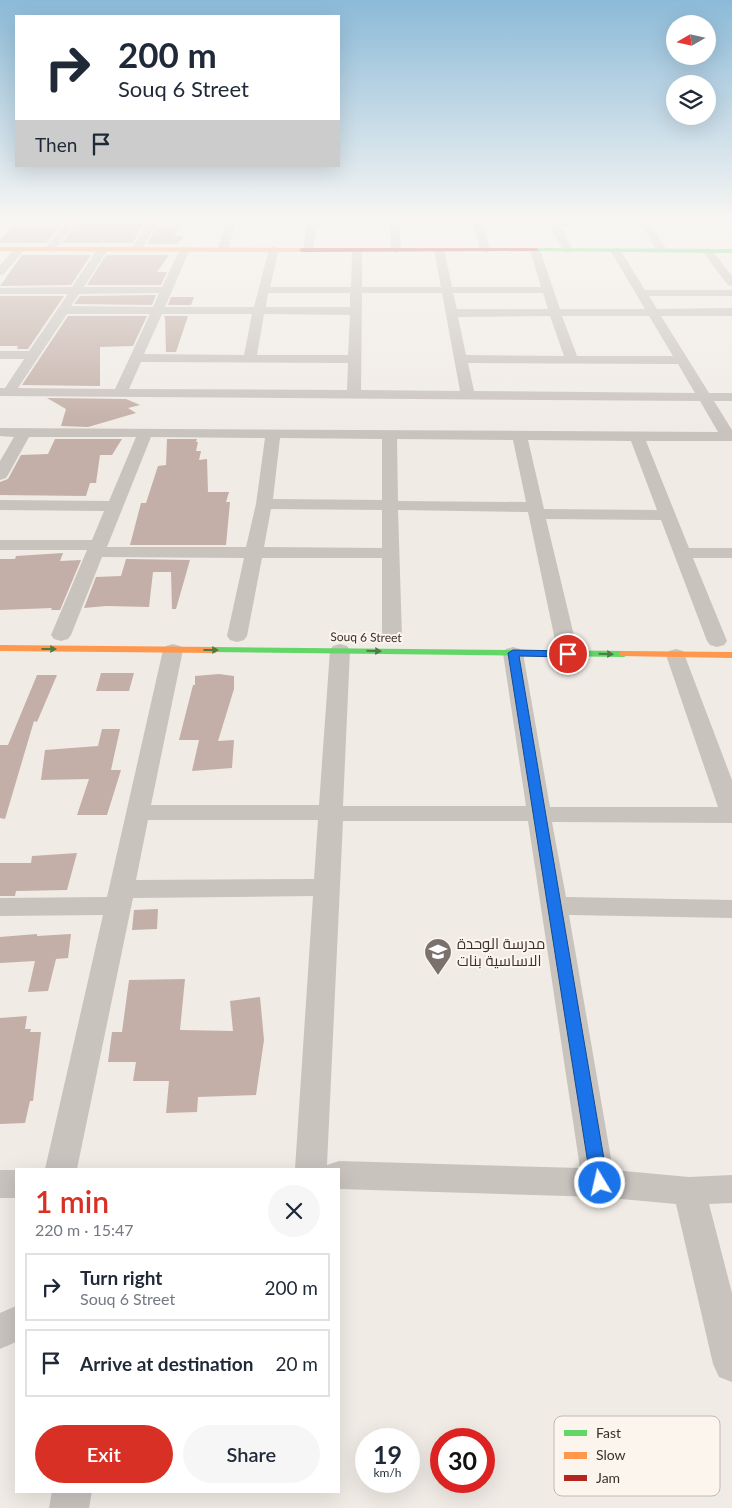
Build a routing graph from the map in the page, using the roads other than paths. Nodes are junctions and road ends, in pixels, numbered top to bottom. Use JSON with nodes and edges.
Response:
{"nodes":[{"id":1,"x":639,"y":289,"type":"edge"},
{"id":2,"x":76,"y":290,"type":"junction"},
{"id":3,"x":168,"y":290,"type":"joint"},
{"id":4,"x":263,"y":290,"type":"joint"},
{"id":5,"x":356,"y":290,"type":"junction"},
{"id":6,"x":547,"y":290,"type":"joint"},
{"id":7,"x":0,"y":291,"type":"edge"},
{"id":8,"x":447,"y":291,"type":"junction"},
{"id":9,"x":641,"y":293,"type":"junction"},
{"id":10,"x":732,"y":293,"type":"edge"},
{"id":11,"x":63,"y":310,"type":"junction"},
{"id":12,"x":158,"y":310,"type":"junction"},
{"id":13,"x":260,"y":311,"type":"junction"},
{"id":14,"x":356,"y":311,"type":"junction"},
{"id":15,"x":555,"y":312,"type":"junction"},
{"id":16,"x":652,"y":312,"type":"junction"},
{"id":17,"x":732,"y":312,"type":"edge"},
{"id":18,"x":451,"y":313,"type":"junction"},
{"id":19,"x":0,"y":355,"type":"edge"},
{"id":20,"x":33,"y":355,"type":"junction"},
{"id":21,"x":136,"y":358,"type":"junction"},
{"id":22,"x":250,"y":358,"type":"junction"},
{"id":23,"x":354,"y":359,"type":"junction"},
{"id":24,"x":461,"y":359,"type":"junction"},
{"id":25,"x":572,"y":359,"type":"junction"},
{"id":26,"x":682,"y":360,"type":"junction"},
{"id":27,"x":4,"y":392,"type":"edge"},
{"id":28,"x":120,"y":393,"type":"junction"},
{"id":29,"x":354,"y":394,"type":"junction"},
{"id":30,"x":468,"y":395,"type":"junction"},
{"id":31,"x":704,"y":396,"type":"junction"},
{"id":32,"x":732,"y":397,"type":"edge"},
{"id":33,"x":0,"y":432,"type":"edge"},
{"id":34,"x":24,"y":432,"type":"junction"},
{"id":35,"x":145,"y":433,"type":"junction"},
{"id":36,"x":273,"y":434,"type":"junction"},
{"id":37,"x":389,"y":434,"type":"junction"},
{"id":38,"x":519,"y":435,"type":"junction"},
{"id":39,"x":636,"y":435,"type":"junction"},
{"id":40,"x":730,"y":436,"type":"edge"},
{"id":41,"x":0,"y":475,"type":"edge"},
{"id":42,"x":264,"y":504,"type":"junction"},
{"id":43,"x":0,"y":505,"type":"edge"},
{"id":44,"x":391,"y":505,"type":"junction"},
{"id":45,"x":115,"y":506,"type":"junction"},
{"id":46,"x":537,"y":510,"type":"junction"},
{"id":47,"x":669,"y":515,"type":"junction"},
{"id":48,"x":0,"y":545,"type":"edge"},
{"id":49,"x":97,"y":549,"type":"junction"},
{"id":50,"x":253,"y":553,"type":"junction"},
{"id":51,"x":391,"y":553,"type":"junction"},
{"id":52,"x":683,"y":553,"type":"junction"},
{"id":53,"x":732,"y":553,"type":"edge"},
{"id":54,"x":61,"y":635,"type":"dead end"},
{"id":55,"x":237,"y":636,"type":"dead end"},
{"id":56,"x":392,"y":637,"type":"dead end"},
{"id":57,"x":565,"y":640,"type":"dead end"},
{"id":58,"x":719,"y":640,"type":"edge"},
{"id":59,"x":0,"y":650,"type":"edge"},
{"id":60,"x":173,"y":650,"type":"junction"},
{"id":61,"x":340,"y":650,"type":"junction"},
{"id":62,"x":513,"y":653,"type":"junction"},
{"id":63,"x":676,"y":655,"type":"junction"},
{"id":64,"x":732,"y":655,"type":"edge"},
{"id":65,"x":138,"y":812,"type":"junction"},
{"id":66,"x":732,"y":813,"type":"edge"},
{"id":67,"x":331,"y":814,"type":"junction"},
{"id":68,"x":538,"y":814,"type":"junction"},
{"id":69,"x":328,"y":887,"type":"junction"},
{"id":70,"x":121,"y":898,"type":"junction"},
{"id":71,"x":554,"y":906,"type":"junction"},
{"id":72,"x":0,"y":907,"type":"edge"},
{"id":73,"x":732,"y":909,"type":"edge"},
{"id":74,"x":61,"y":1168,"type":"edge"},
{"id":75,"x":312,"y":1168,"type":"edge"},
{"id":76,"x":340,"y":1175,"type":"edge"},
{"id":77,"x":600,"y":1183,"type":"junction"},
{"id":78,"x":0,"y":1184,"type":"edge"},
{"id":79,"x":15,"y":1184,"type":"edge"},
{"id":80,"x":732,"y":1189,"type":"edge"},
{"id":81,"x":689,"y":1190,"type":"junction"},
{"id":82,"x":15,"y":1324,"type":"edge"},
{"id":83,"x":0,"y":1332,"type":"edge"},
{"id":84,"x":732,"y":1364,"type":"edge"},
{"id":85,"x":72,"y":1493,"type":"edge"},
{"id":86,"x":69,"y":1508,"type":"edge"}],
"edges":[{"from":1,"to":9,"type":"street"},
{"from":2,"to":3,"type":"street"},
{"from":2,"to":7,"type":"street"},
{"from":2,"to":11,"type":"street"},
{"from":3,"to":12,"type":"street"},
{"from":4,"to":5,"type":"street"},
{"from":4,"to":13,"type":"street"},
{"from":5,"to":8,"type":"street"},
{"from":5,"to":14,"type":"street"},
{"from":6,"to":8,"type":"street"},
{"from":6,"to":15,"type":"street"},
{"from":8,"to":18,"type":"street"},
{"from":9,"to":10,"type":"street"},
{"from":9,"to":16,"type":"street"},
{"from":11,"to":12,"type":"street"},
{"from":11,"to":20,"type":"street"},
{"from":12,"to":13,"type":"street"},
{"from":12,"to":21,"type":"street"},
{"from":13,"to":14,"type":"street"},
{"from":13,"to":22,"type":"street"},
{"from":14,"to":23,"type":"street"},
{"from":15,"to":16,"type":"street"},
{"from":15,"to":18,"type":"street"},
{"from":15,"to":25,"type":"street"},
{"from":16,"to":17,"type":"street"},
{"from":16,"to":26,"type":"street"},
{"from":18,"to":24,"type":"street"},
{"from":19,"to":20,"type":"street"},
{"from":20,"to":27,"type":"street"},
{"from":21,"to":22,"type":"street"},
{"from":21,"to":28,"type":"street"},
{"from":22,"to":23,"type":"street"},
{"from":23,"to":29,"type":"street"},
{"from":24,"to":25,"type":"street"},
{"from":24,"to":30,"type":"street"},
{"from":25,"to":26,"type":"street"},
{"from":26,"to":31,"type":"street"},
{"from":27,"to":28,"type":"street"},
{"from":28,"to":29,"type":"street"},
{"from":29,"to":30,"type":"street"},
{"from":30,"to":31,"type":"street"},
{"from":31,"to":32,"type":"street"},
{"from":31,"to":40,"type":"street"},
{"from":33,"to":34,"type":"street"},
{"from":34,"to":35,"type":"street"},
{"from":34,"to":41,"type":"street"},
{"from":35,"to":36,"type":"street"},
{"from":35,"to":45,"type":"street"},
{"from":36,"to":37,"type":"street"},
{"from":36,"to":42,"type":"street"},
{"from":37,"to":38,"type":"street"},
{"from":37,"to":44,"type":"street"},
{"from":38,"to":39,"type":"street"},
{"from":38,"to":46,"type":"street"},
{"from":39,"to":40,"type":"street"},
{"from":39,"to":47,"type":"street"},
{"from":42,"to":44,"type":"street"},
{"from":42,"to":50,"type":"street"},
{"from":43,"to":45,"type":"street"},
{"from":44,"to":46,"type":"street"},
{"from":44,"to":51,"type":"street"},
{"from":45,"to":49,"type":"street"},
{"from":46,"to":47,"type":"street"},
{"from":46,"to":57,"type":"street"},
{"from":47,"to":52,"type":"street"},
{"from":48,"to":49,"type":"street"},
{"from":49,"to":50,"type":"street"},
{"from":49,"to":54,"type":"street"},
{"from":50,"to":51,"type":"street"},
{"from":50,"to":55,"type":"street"},
{"from":51,"to":56,"type":"street"},
{"from":52,"to":53,"type":"street"},
{"from":52,"to":58,"type":"street"},
{"from":59,"to":60,"type":"street","name":"Souq 6 Street","one_way":true},
{"from":60,"to":61,"type":"street","name":"Souq 6 Street","one_way":true},
{"from":60,"to":65,"type":"street"},
{"from":61,"to":62,"type":"street","name":"Souq 6 Street","one_way":true},
{"from":61,"to":67,"type":"street"},
{"from":62,"to":63,"type":"street","name":"Souq 6 Street","one_way":true},
{"from":62,"to":68,"type":"street"},
{"from":63,"to":64,"type":"street","name":"Souq 6 Street"},
{"from":63,"to":66,"type":"street"},
{"from":65,"to":67,"type":"street"},
{"from":65,"to":70,"type":"street"},
{"from":66,"to":68,"type":"street"},
{"from":67,"to":68,"type":"street"},
{"from":67,"to":69,"type":"street"},
{"from":68,"to":71,"type":"street"},
{"from":69,"to":70,"type":"street"},
{"from":69,"to":75,"type":"street"},
{"from":70,"to":72,"type":"street"},
{"from":70,"to":74,"type":"street"},
{"from":71,"to":73,"type":"street"},
{"from":71,"to":77,"type":"street"},
{"from":76,"to":77,"type":"street"},
{"from":77,"to":81,"type":"street"},
{"from":78,"to":79,"type":"street"},
{"from":80,"to":81,"type":"street"},
{"from":81,"to":84,"type":"street"},
{"from":82,"to":83,"type":"street"},
{"from":85,"to":86,"type":"street"}]}
